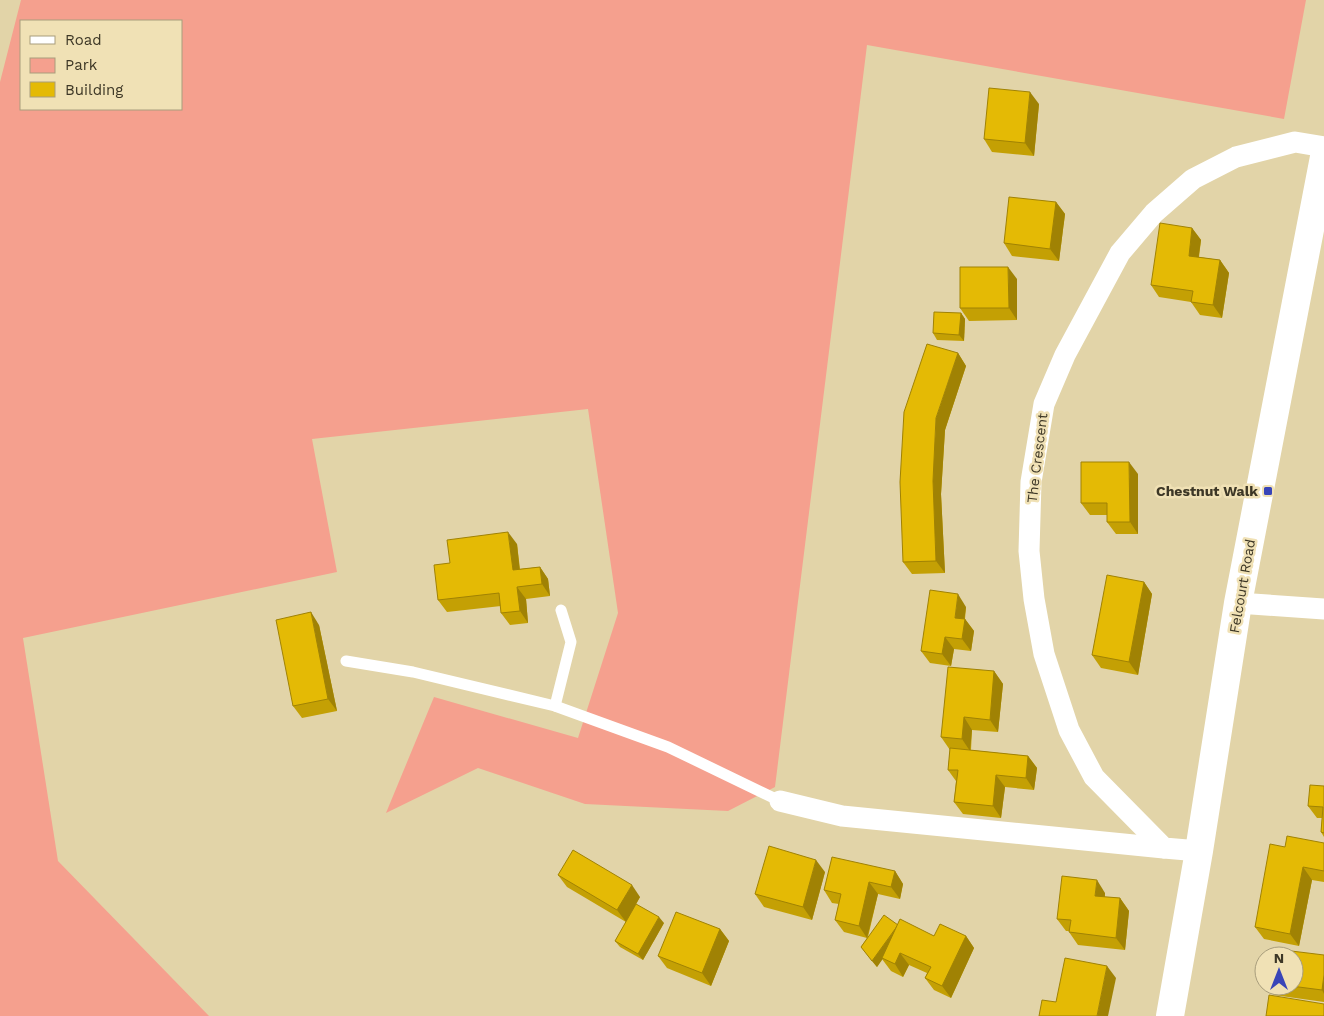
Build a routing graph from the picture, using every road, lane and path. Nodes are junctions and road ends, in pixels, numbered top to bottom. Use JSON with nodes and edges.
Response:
{"nodes":[{"id":1,"x":1324,"y":147,"type":"edge"},
{"id":2,"x":1324,"y":157,"type":"edge"},
{"id":3,"x":1238,"y":603,"type":"junction"},
{"id":4,"x":1324,"y":609,"type":"edge"},
{"id":5,"x":561,"y":610,"type":"dead end"},
{"id":6,"x":346,"y":661,"type":"dead end"},
{"id":7,"x":555,"y":706,"type":"junction"},
{"id":8,"x":780,"y":801,"type":"joint"},
{"id":9,"x":1164,"y":848,"type":"junction"},
{"id":10,"x":1199,"y":850,"type":"junction"},
{"id":11,"x":1170,"y":1016,"type":"edge"}],
"edges":[{"from":1,"to":9,"type":"street","name":"The Crescent"},
{"from":2,"to":3,"type":"street","name":"Felcourt Road"},
{"from":3,"to":4,"type":"street"},
{"from":3,"to":10,"type":"street","name":"Felcourt Road"},
{"from":5,"to":7,"type":"lane"},
{"from":6,"to":7,"type":"lane"},
{"from":7,"to":8,"type":"lane"},
{"from":8,"to":9,"type":"street"},
{"from":9,"to":10,"type":"street"},
{"from":10,"to":11,"type":"street","name":"Felcourt Road"}]}
